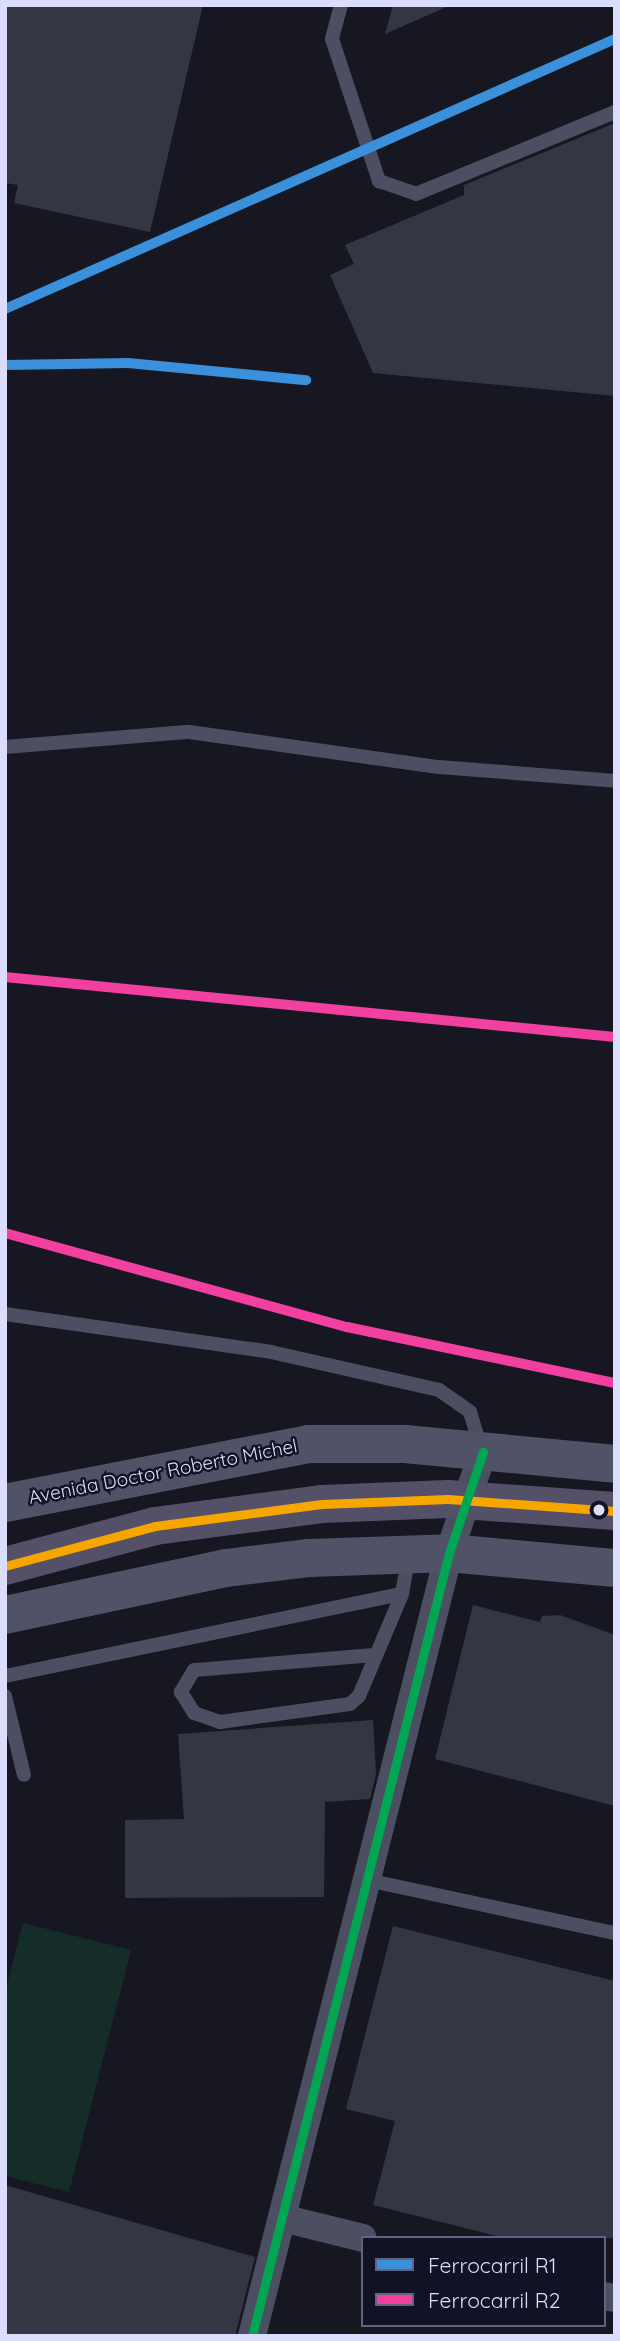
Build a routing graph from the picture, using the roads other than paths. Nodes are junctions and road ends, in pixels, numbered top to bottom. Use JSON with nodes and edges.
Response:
{"nodes":[{"id":1,"x":341,"y":5,"type":"edge"},
{"id":2,"x":615,"y":112,"type":"edge"},
{"id":3,"x":5,"y":747,"type":"edge"},
{"id":4,"x":615,"y":781,"type":"edge"},
{"id":5,"x":5,"y":1314,"type":"edge"},
{"id":6,"x":483,"y":1452,"type":"junction"},
{"id":7,"x":615,"y":1464,"type":"edge"},
{"id":8,"x":466,"y":1500,"type":"junction"},
{"id":9,"x":5,"y":1503,"type":"edge"},
{"id":10,"x":615,"y":1511,"type":"edge"},
{"id":11,"x":449,"y":1553,"type":"junction"},
{"id":12,"x":410,"y":1555,"type":"junction"},
{"id":13,"x":5,"y":1566,"type":"edge"},
{"id":14,"x":615,"y":1568,"type":"edge"},
{"id":15,"x":402,"y":1594,"type":"junction"},
{"id":16,"x":5,"y":1615,"type":"edge"},
{"id":17,"x":374,"y":1655,"type":"junction"},
{"id":18,"x":5,"y":1676,"type":"edge"},
{"id":19,"x":5,"y":1696,"type":"edge"},
{"id":20,"x":24,"y":1775,"type":"dead end"},
{"id":21,"x":367,"y":1880,"type":"junction"},
{"id":22,"x":615,"y":1933,"type":"edge"},
{"id":23,"x":282,"y":2218,"type":"junction"},
{"id":24,"x":361,"y":2238,"type":"edge"},
{"id":25,"x":252,"y":2336,"type":"edge"}],
"edges":[{"from":1,"to":2,"type":"lane"},
{"from":3,"to":4,"type":"lane"},
{"from":5,"to":6,"type":"lane"},
{"from":6,"to":7,"type":"main road","name":"Avenida Doctor Roberto Michel"},
{"from":6,"to":8,"type":"street"},
{"from":6,"to":9,"type":"main road","name":"Avenida Doctor Roberto Michel"},
{"from":8,"to":10,"type":"main road"},
{"from":8,"to":11,"type":"street"},
{"from":8,"to":13,"type":"main road"},
{"from":11,"to":12,"type":"main road"},
{"from":11,"to":14,"type":"main road"},
{"from":11,"to":21,"type":"street"},
{"from":12,"to":15,"type":"lane"},
{"from":12,"to":16,"type":"main road"},
{"from":15,"to":17,"type":"lane"},
{"from":15,"to":18,"type":"lane"},
{"from":17,"to":17,"type":"lane"},
{"from":19,"to":20,"type":"lane"},
{"from":21,"to":22,"type":"lane"},
{"from":21,"to":23,"type":"street"},
{"from":23,"to":24,"type":"street"},
{"from":23,"to":25,"type":"street"}]}
